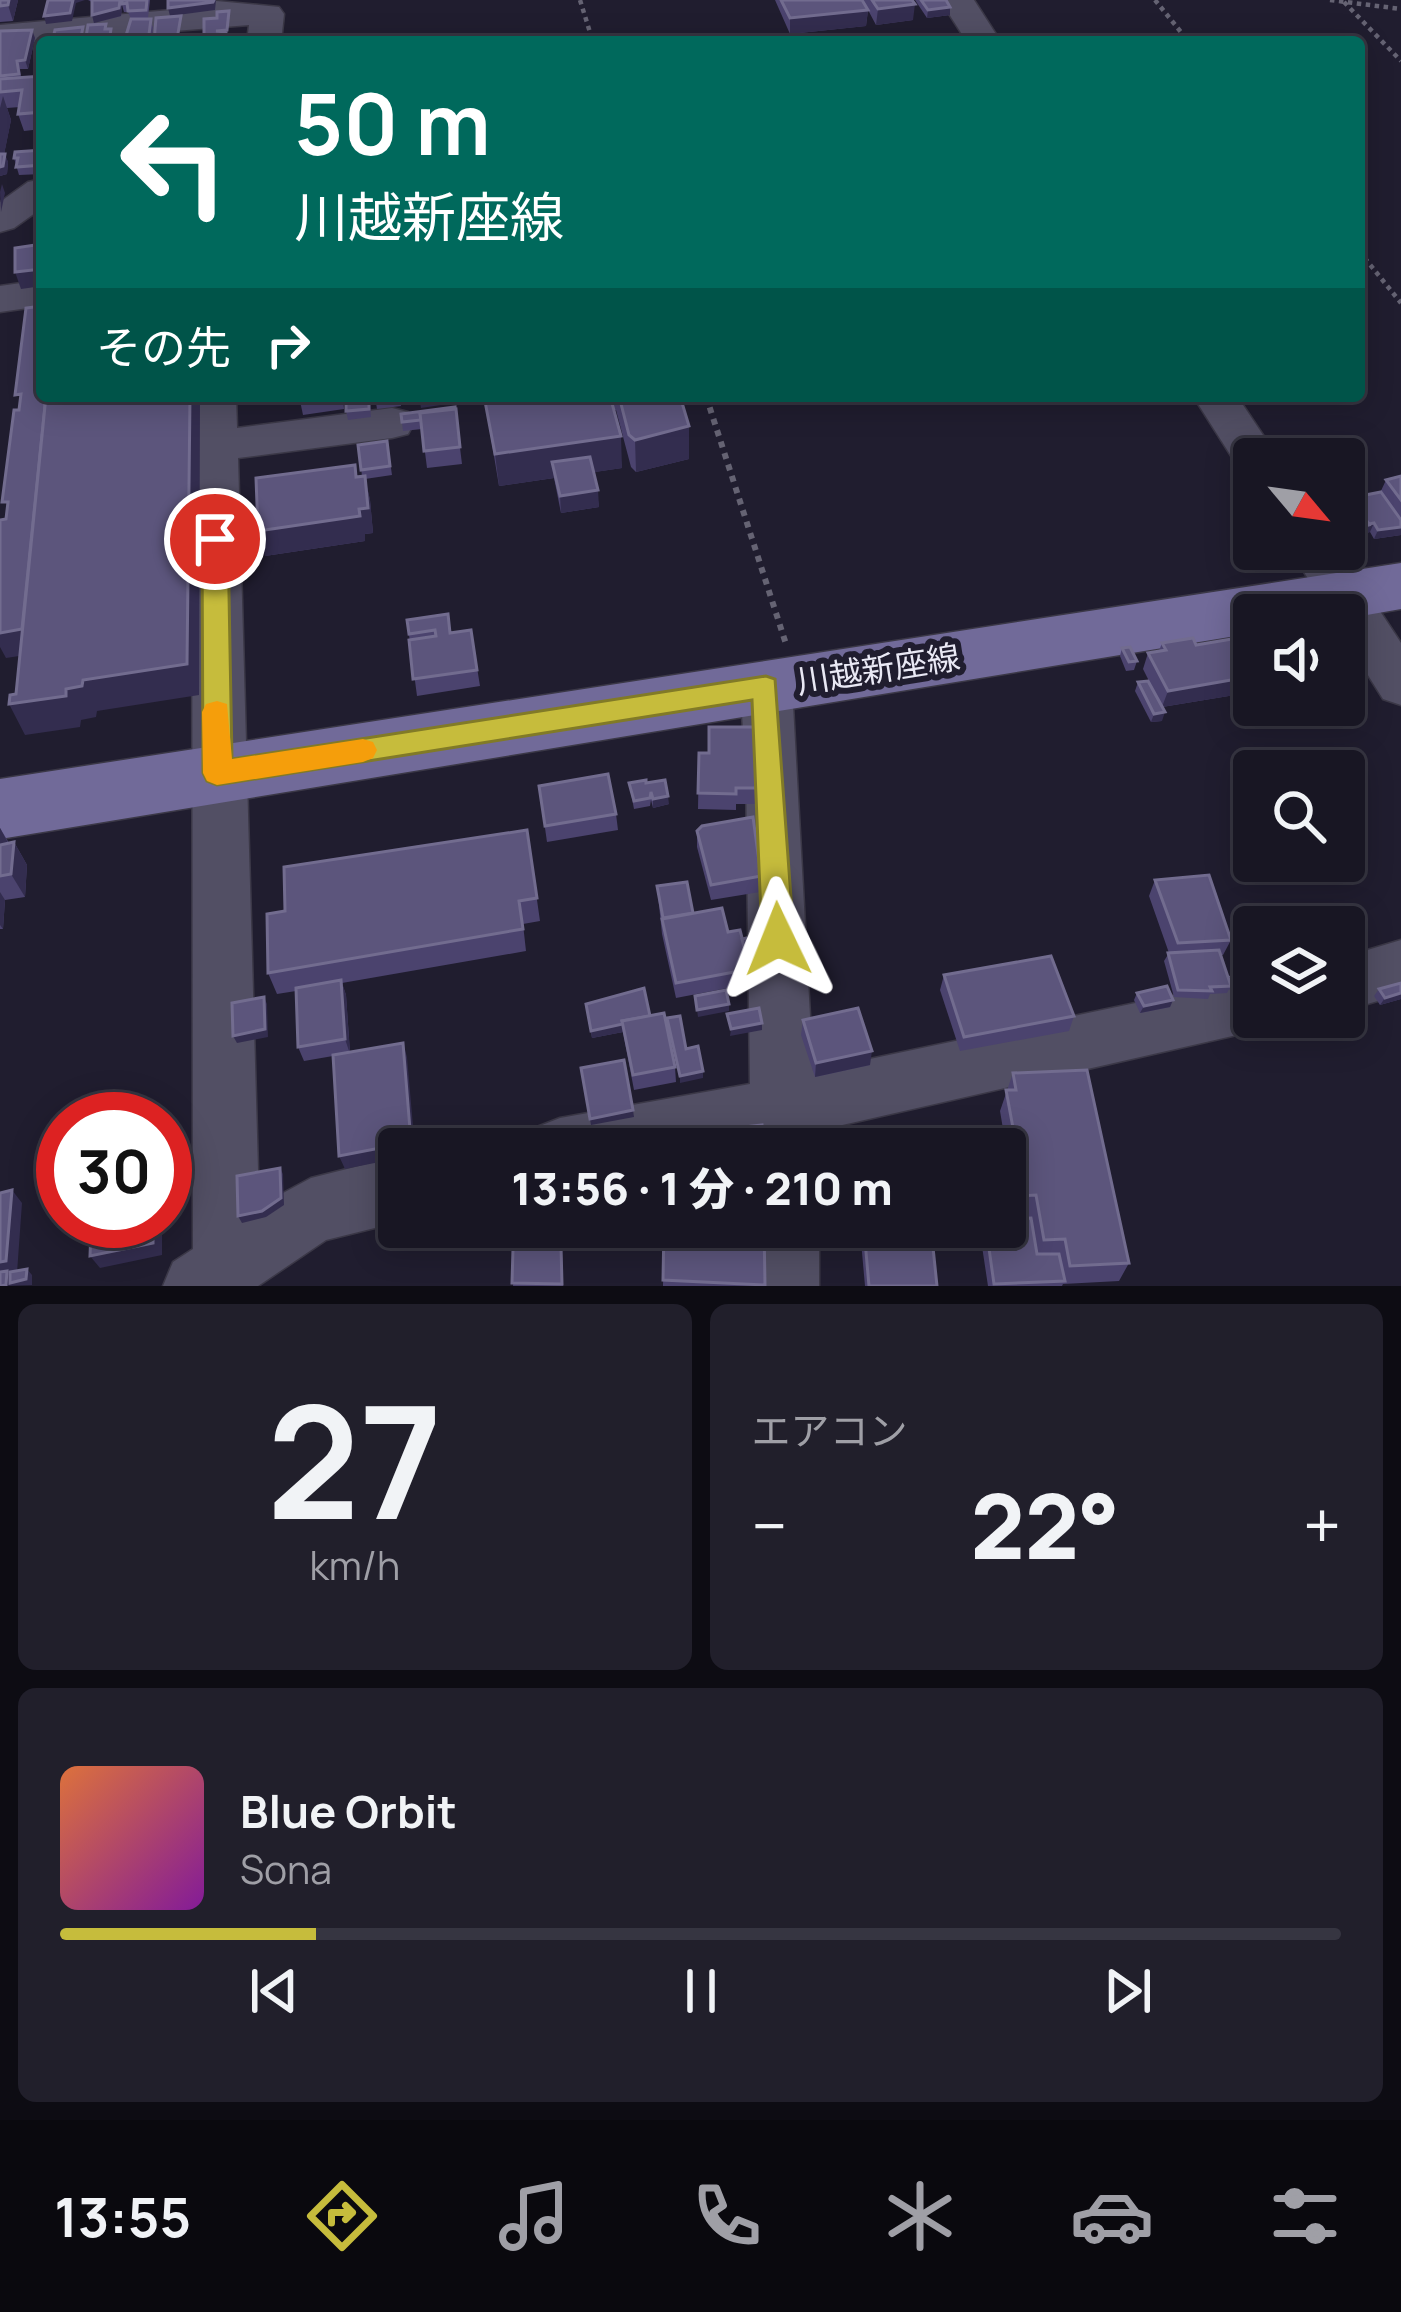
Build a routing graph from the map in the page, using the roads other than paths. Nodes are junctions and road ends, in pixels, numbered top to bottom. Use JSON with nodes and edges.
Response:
{"nodes":[{"id":1,"x":957,"y":0,"type":"edge"},
{"id":2,"x":222,"y":8,"type":"edge"},
{"id":3,"x":0,"y":35,"type":"edge"},
{"id":4,"x":36,"y":36,"type":"edge"},
{"id":5,"x":56,"y":36,"type":"edge"},
{"id":6,"x":265,"y":36,"type":"edge"},
{"id":7,"x":980,"y":36,"type":"edge"},
{"id":8,"x":0,"y":186,"type":"edge"},
{"id":9,"x":36,"y":186,"type":"edge"},
{"id":10,"x":36,"y":191,"type":"edge"},
{"id":11,"x":0,"y":220,"type":"edge"},
{"id":12,"x":36,"y":233,"type":"edge"},
{"id":13,"x":0,"y":237,"type":"edge"},
{"id":14,"x":36,"y":294,"type":"edge"},
{"id":15,"x":0,"y":299,"type":"edge"},
{"id":16,"x":214,"y":402,"type":"edge"},
{"id":17,"x":1219,"y":402,"type":"edge"},
{"id":18,"x":392,"y":423,"type":"dead end"},
{"id":19,"x":1242,"y":438,"type":"edge"},
{"id":20,"x":214,"y":446,"type":"junction"},
{"id":21,"x":1353,"y":576,"type":"edge"},
{"id":22,"x":782,"y":684,"type":"junction"},
{"id":23,"x":1401,"y":685,"type":"edge"},
{"id":24,"x":217,"y":773,"type":"junction"},
{"id":25,"x":0,"y":809,"type":"edge"},
{"id":26,"x":1401,"y":967,"type":"edge"},
{"id":27,"x":1365,"y":977,"type":"edge"},
{"id":28,"x":1233,"y":1011,"type":"edge"},
{"id":29,"x":784,"y":1128,"type":"edge"},
{"id":30,"x":378,"y":1194,"type":"edge"},
{"id":31,"x":784,"y":1248,"type":"edge"},
{"id":32,"x":212,"y":1276,"type":"edge"},
{"id":33,"x":785,"y":1286,"type":"edge"}],
"edges":[{"from":1,"to":7,"type":"street"},
{"from":2,"to":5,"type":"street"},
{"from":2,"to":6,"type":"street"},
{"from":3,"to":4,"type":"street"},
{"from":8,"to":9,"type":"street"},
{"from":10,"to":11,"type":"street"},
{"from":12,"to":13,"type":"street"},
{"from":14,"to":15,"type":"street"},
{"from":16,"to":20,"type":"street"},
{"from":17,"to":19,"type":"street"},
{"from":18,"to":20,"type":"street"},
{"from":20,"to":24,"type":"street"},
{"from":21,"to":22,"type":"main road","name":"川越新座線"},
{"from":21,"to":23,"type":"street"},
{"from":22,"to":24,"type":"main road","name":"川越新座線"},
{"from":22,"to":29,"type":"street"},
{"from":24,"to":25,"type":"main road","name":"川越新座線"},
{"from":24,"to":32,"type":"street"},
{"from":26,"to":27,"type":"street"},
{"from":28,"to":29,"type":"street"},
{"from":30,"to":32,"type":"street"},
{"from":31,"to":33,"type":"street"}]}
